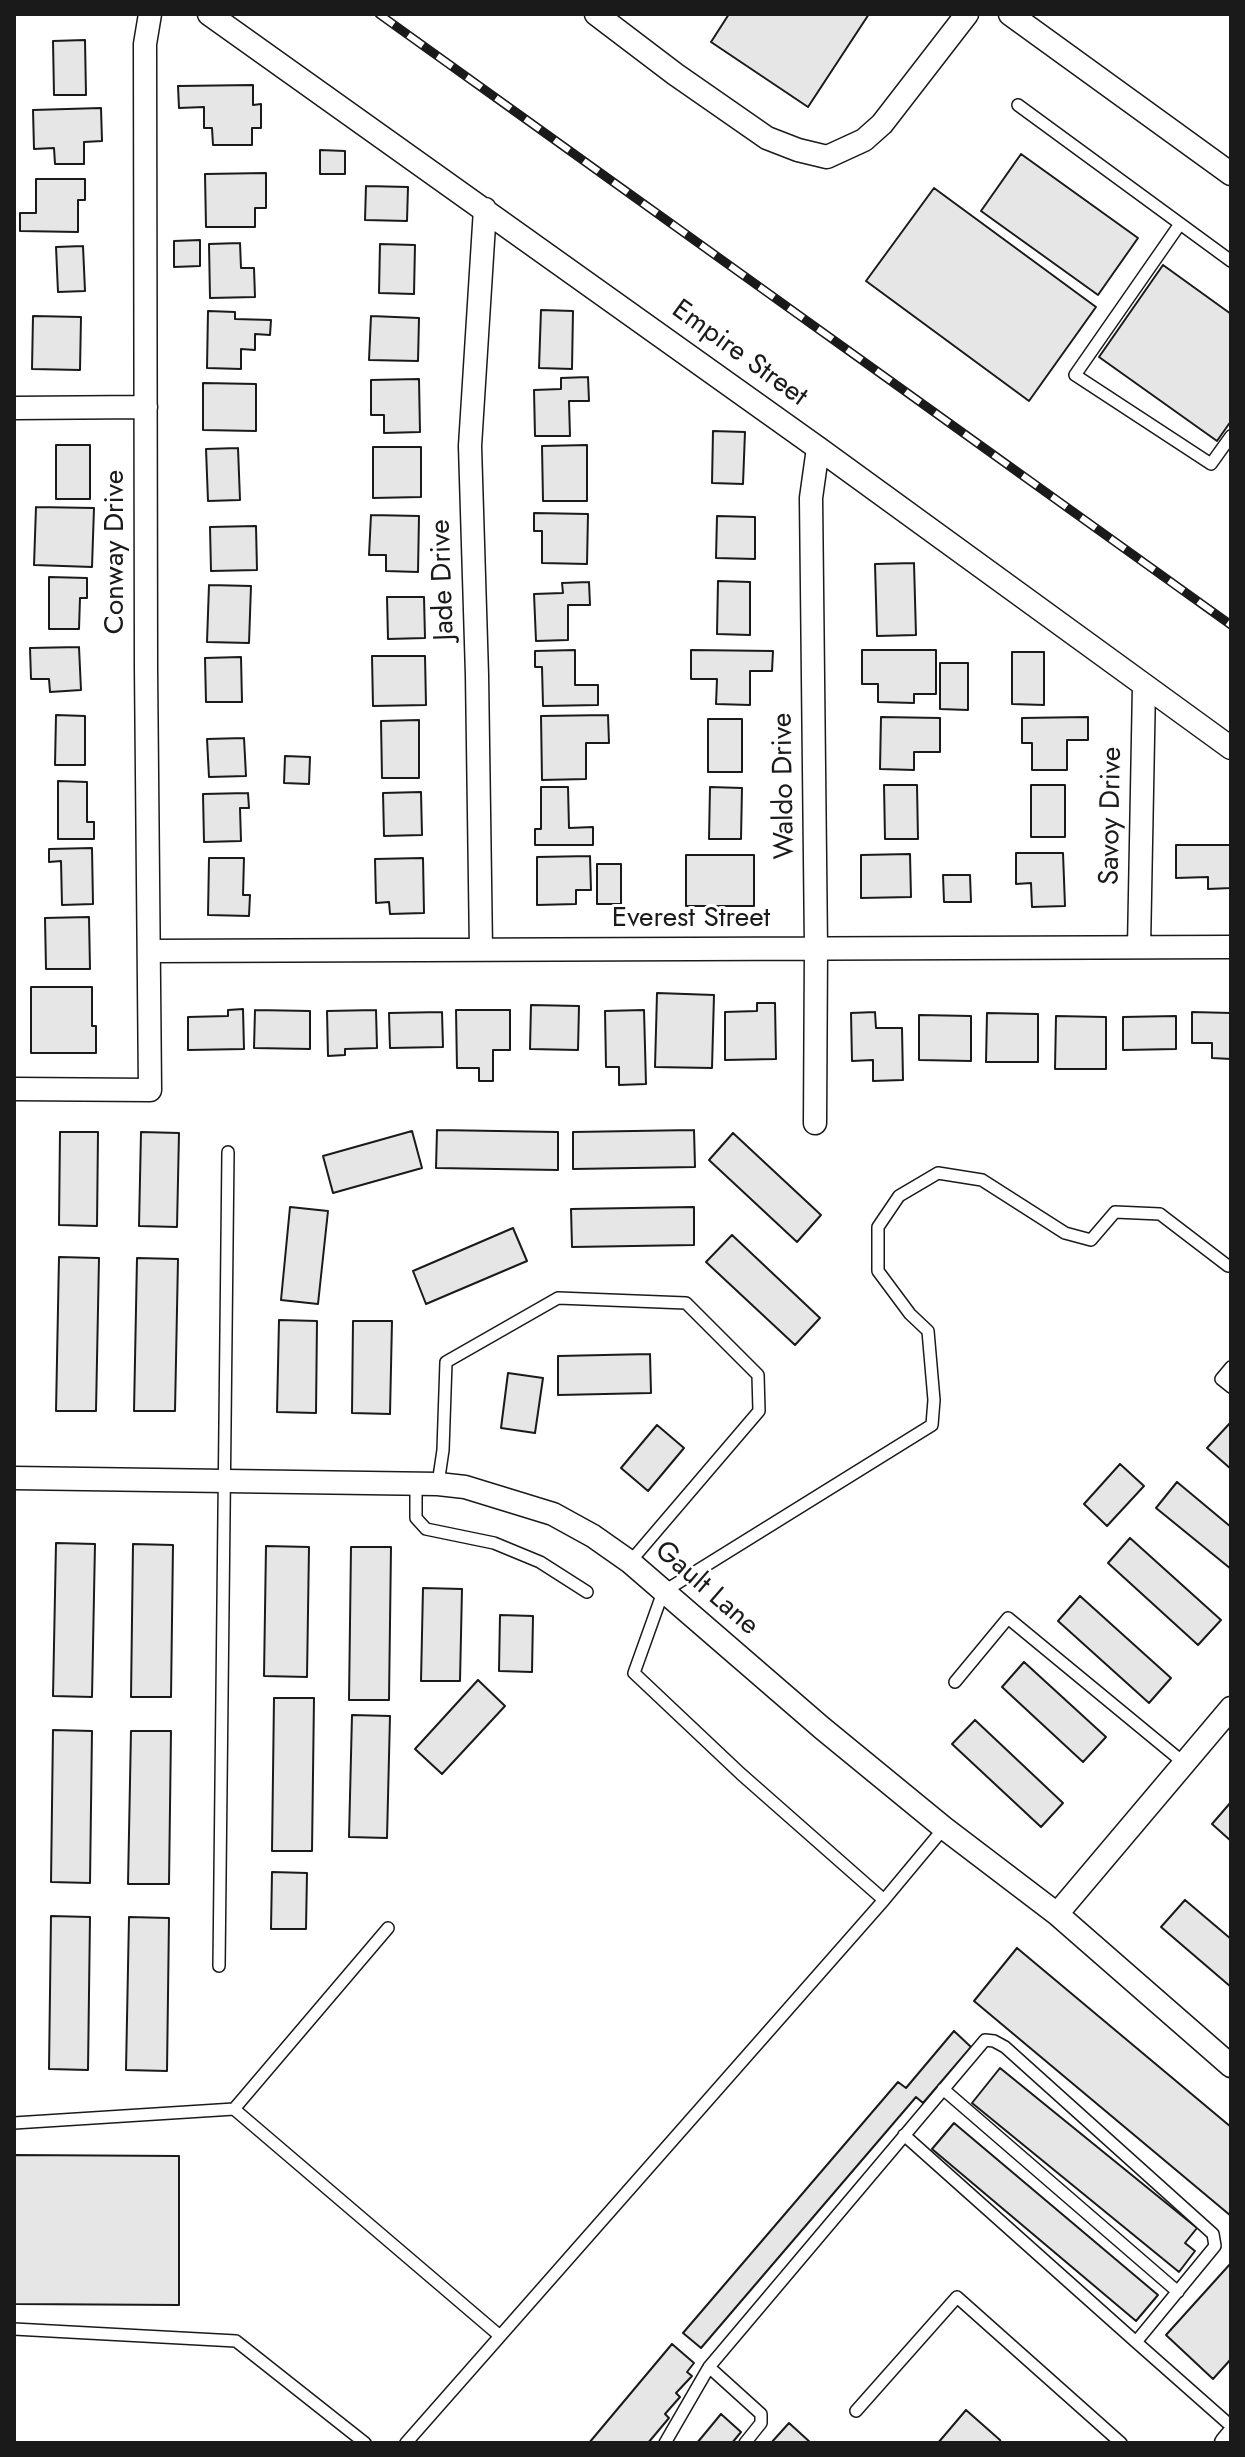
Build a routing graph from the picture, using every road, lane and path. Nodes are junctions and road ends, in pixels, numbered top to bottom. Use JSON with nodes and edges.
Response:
{"nodes":[{"id":1,"x":150,"y":14,"type":"edge"},
{"id":2,"x":209,"y":14,"type":"edge"},
{"id":3,"x":596,"y":14,"type":"edge"},
{"id":4,"x":967,"y":14,"type":"edge"},
{"id":5,"x":1010,"y":14,"type":"edge"},
{"id":6,"x":1018,"y":105,"type":"dead end"},
{"id":7,"x":1231,"y":174,"type":"edge"},
{"id":8,"x":485,"y":209,"type":"junction"},
{"id":9,"x":1180,"y":224,"type":"junction"},
{"id":10,"x":1231,"y":261,"type":"edge"},
{"id":11,"x":146,"y":407,"type":"junction"},
{"id":12,"x":14,"y":408,"type":"edge"},
{"id":13,"x":1231,"y":436,"type":"edge"},
{"id":14,"x":818,"y":448,"type":"junction"},
{"id":15,"x":1144,"y":686,"type":"junction"},
{"id":16,"x":1231,"y":748,"type":"edge"},
{"id":17,"x":1139,"y":947,"type":"junction"},
{"id":18,"x":1231,"y":947,"type":"edge"},
{"id":19,"x":816,"y":948,"type":"junction"},
{"id":20,"x":481,"y":950,"type":"junction"},
{"id":21,"x":150,"y":951,"type":"junction"},
{"id":22,"x":14,"y":1089,"type":"edge"},
{"id":23,"x":815,"y":1123,"type":"dead end"},
{"id":24,"x":228,"y":1152,"type":"dead end"},
{"id":25,"x":1228,"y":1266,"type":"dead end"},
{"id":26,"x":1231,"y":1367,"type":"edge"},
{"id":27,"x":1231,"y":1387,"type":"edge"},
{"id":28,"x":14,"y":1478,"type":"edge"},
{"id":29,"x":223,"y":1481,"type":"junction"},
{"id":30,"x":427,"y":1484,"type":"junction"},
{"id":31,"x":630,"y":1562,"type":"junction"},
{"id":32,"x":587,"y":1592,"type":"dead end"},
{"id":33,"x":663,"y":1592,"type":"junction"},
{"id":34,"x":955,"y":1682,"type":"dead end"},
{"id":35,"x":1231,"y":1708,"type":"edge"},
{"id":36,"x":1184,"y":1763,"type":"junction"},
{"id":37,"x":944,"y":1828,"type":"junction"},
{"id":38,"x":884,"y":1900,"type":"junction"},
{"id":39,"x":1057,"y":1914,"type":"junction"},
{"id":40,"x":388,"y":1928,"type":"dead end"},
{"id":41,"x":219,"y":1966,"type":"dead end"},
{"id":42,"x":1231,"y":2066,"type":"edge"},
{"id":43,"x":943,"y":2089,"type":"junction"},
{"id":44,"x":234,"y":2109,"type":"junction"},
{"id":45,"x":14,"y":2123,"type":"edge"},
{"id":46,"x":904,"y":2135,"type":"junction"},
{"id":47,"x":1178,"y":2292,"type":"junction"},
{"id":48,"x":14,"y":2329,"type":"edge"},
{"id":49,"x":500,"y":2336,"type":"junction"},
{"id":50,"x":1136,"y":2342,"type":"junction"},
{"id":51,"x":709,"y":2367,"type":"junction"},
{"id":52,"x":856,"y":2411,"type":"dead end"},
{"id":53,"x":1231,"y":2426,"type":"edge"},
{"id":54,"x":1231,"y":2437,"type":"edge"},
{"id":55,"x":365,"y":2443,"type":"edge"},
{"id":56,"x":406,"y":2443,"type":"edge"},
{"id":57,"x":665,"y":2443,"type":"edge"},
{"id":58,"x":745,"y":2443,"type":"edge"},
{"id":59,"x":1121,"y":2443,"type":"edge"},
{"id":60,"x":1226,"y":2443,"type":"edge"}],
"edges":[{"from":1,"to":11,"type":"street","name":"Conway Drive"},
{"from":2,"to":8,"type":"street","name":"Empire Street"},
{"from":3,"to":4,"type":"street"},
{"from":5,"to":7,"type":"street"},
{"from":6,"to":9,"type":"lane"},
{"from":8,"to":14,"type":"street","name":"Empire Street"},
{"from":8,"to":20,"type":"street","name":"Jade Drive"},
{"from":9,"to":10,"type":"lane"},
{"from":9,"to":13,"type":"lane"},
{"from":11,"to":12,"type":"street"},
{"from":11,"to":21,"type":"street","name":"Conway Drive"},
{"from":14,"to":15,"type":"street","name":"Empire Street"},
{"from":14,"to":19,"type":"street","name":"Waldo Drive"},
{"from":15,"to":16,"type":"street","name":"Empire Street"},
{"from":15,"to":17,"type":"street","name":"Savoy Drive"},
{"from":17,"to":18,"type":"street","name":"Everest Street"},
{"from":17,"to":19,"type":"street","name":"Everest Street"},
{"from":19,"to":20,"type":"street","name":"Everest Street"},
{"from":19,"to":23,"type":"street","name":"Waldo Drive"},
{"from":20,"to":21,"type":"street","name":"Everest Street"},
{"from":21,"to":22,"type":"street","name":"Conway Drive"},
{"from":24,"to":29,"type":"lane"},
{"from":25,"to":33,"type":"lane"},
{"from":26,"to":27,"type":"lane"},
{"from":28,"to":29,"type":"street","name":"Gault Lane"},
{"from":29,"to":30,"type":"street","name":"Gault Lane"},
{"from":29,"to":41,"type":"lane"},
{"from":30,"to":31,"type":"street","name":"Gault Lane"},
{"from":30,"to":31,"type":"lane"},
{"from":30,"to":32,"type":"lane"},
{"from":31,"to":33,"type":"street","name":"Gault Lane"},
{"from":33,"to":37,"type":"street","name":"Gault Lane"},
{"from":33,"to":38,"type":"lane"},
{"from":34,"to":36,"type":"lane"},
{"from":35,"to":36,"type":"street"},
{"from":36,"to":39,"type":"street"},
{"from":37,"to":38,"type":"lane"},
{"from":37,"to":39,"type":"street","name":"Gault Lane"},
{"from":38,"to":49,"type":"lane"},
{"from":39,"to":42,"type":"street","name":"Gault Lane"},
{"from":40,"to":44,"type":"lane"},
{"from":43,"to":46,"type":"lane"},
{"from":43,"to":47,"type":"lane"},
{"from":43,"to":47,"type":"lane"},
{"from":44,"to":45,"type":"lane"},
{"from":44,"to":49,"type":"lane"},
{"from":46,"to":50,"type":"lane"},
{"from":46,"to":51,"type":"lane"},
{"from":47,"to":50,"type":"lane"},
{"from":48,"to":55,"type":"lane"},
{"from":49,"to":56,"type":"lane"},
{"from":50,"to":53,"type":"lane"},
{"from":51,"to":57,"type":"lane"},
{"from":51,"to":58,"type":"lane"},
{"from":52,"to":59,"type":"lane"},
{"from":54,"to":60,"type":"street"}]}
